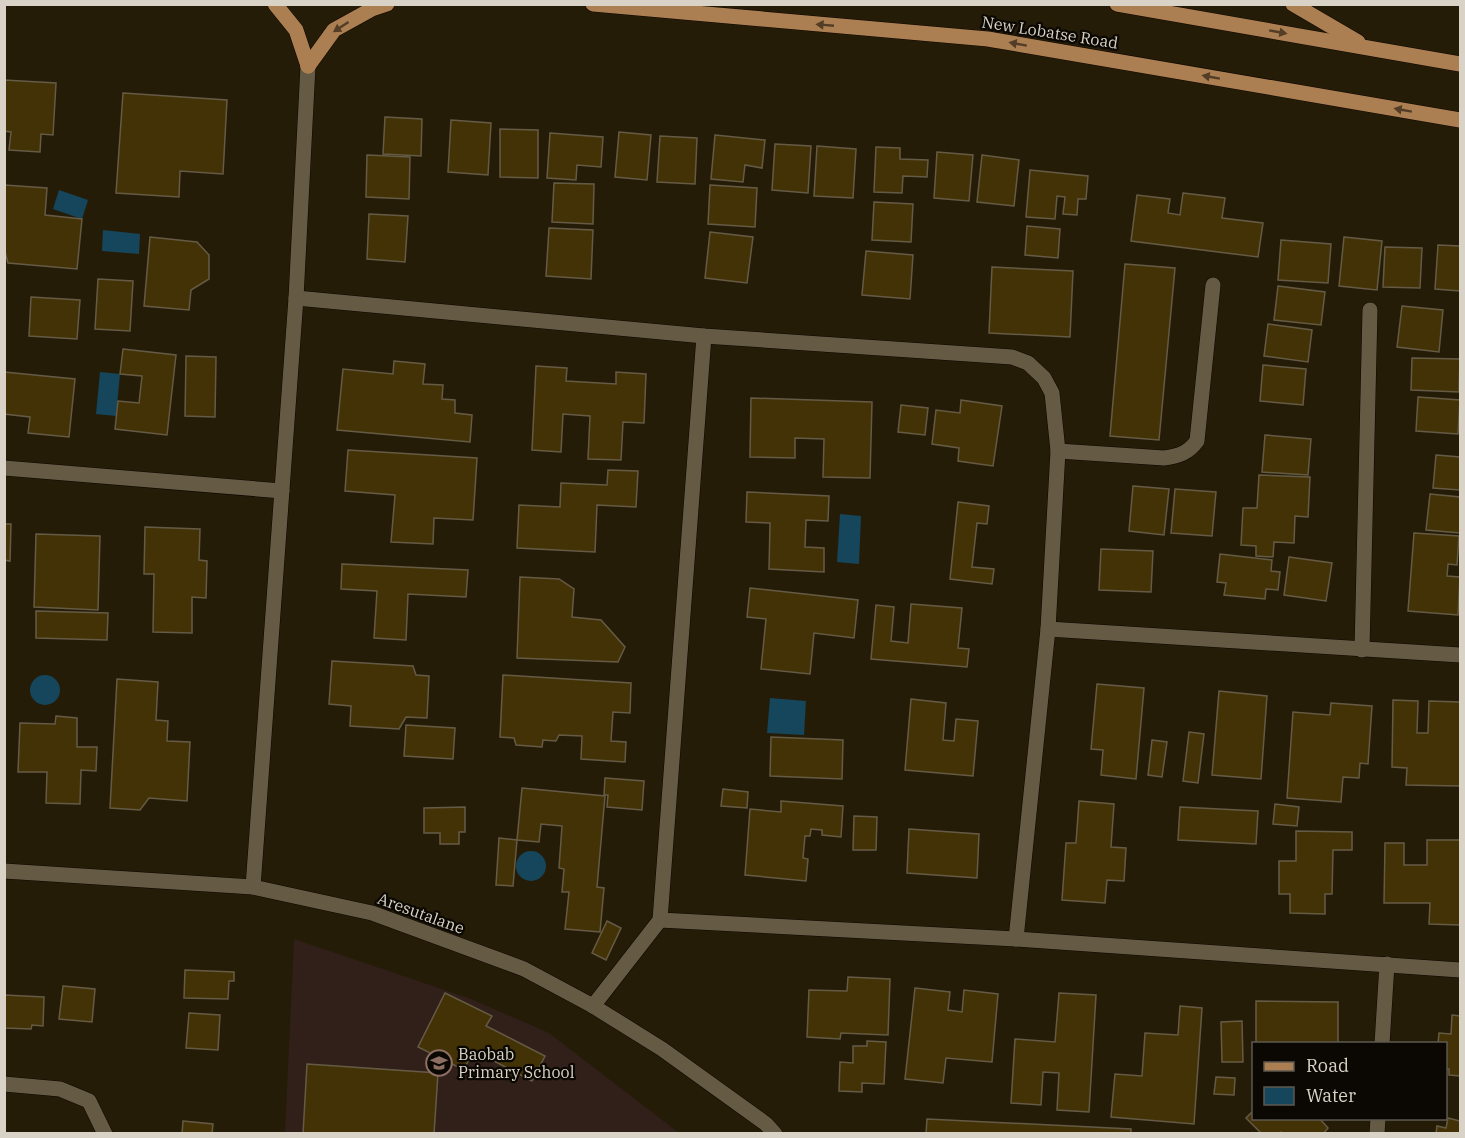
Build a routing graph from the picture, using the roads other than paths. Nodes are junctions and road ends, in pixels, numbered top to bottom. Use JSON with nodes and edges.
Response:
{"nodes":[{"id":1,"x":275,"y":4,"type":"edge"},
{"id":2,"x":387,"y":4,"type":"edge"},
{"id":3,"x":593,"y":4,"type":"edge"},
{"id":4,"x":1117,"y":4,"type":"edge"},
{"id":5,"x":1293,"y":4,"type":"edge"},
{"id":6,"x":1369,"y":48,"type":"junction"},
{"id":7,"x":1461,"y":64,"type":"edge"},
{"id":8,"x":309,"y":66,"type":"junction"},
{"id":9,"x":1461,"y":120,"type":"edge"},
{"id":10,"x":1213,"y":285,"type":"dead end"},
{"id":11,"x":296,"y":298,"type":"junction"},
{"id":12,"x":1370,"y":310,"type":"dead end"},
{"id":13,"x":704,"y":336,"type":"junction"},
{"id":14,"x":1058,"y":452,"type":"junction"},
{"id":15,"x":4,"y":468,"type":"edge"},
{"id":16,"x":282,"y":491,"type":"junction"},
{"id":17,"x":1048,"y":629,"type":"junction"},
{"id":18,"x":1362,"y":650,"type":"junction"},
{"id":19,"x":1461,"y":655,"type":"edge"},
{"id":20,"x":4,"y":871,"type":"edge"},
{"id":21,"x":253,"y":887,"type":"junction"},
{"id":22,"x":660,"y":920,"type":"junction"},
{"id":23,"x":1016,"y":939,"type":"junction"},
{"id":24,"x":1386,"y":964,"type":"junction"},
{"id":25,"x":1461,"y":970,"type":"edge"},
{"id":26,"x":593,"y":1006,"type":"junction"},
{"id":27,"x":1382,"y":1042,"type":"edge"},
{"id":28,"x":4,"y":1084,"type":"edge"},
{"id":29,"x":105,"y":1134,"type":"edge"},
{"id":30,"x":775,"y":1134,"type":"edge"}],
"edges":[{"from":1,"to":8,"type":"main road"},
{"from":2,"to":8,"type":"main road","one_way":true},
{"from":9,"to":3,"type":"main road","name":"New Lobatse Road","one_way":true},
{"from":4,"to":6,"type":"main road","one_way":true},
{"from":5,"to":6,"type":"main road"},
{"from":6,"to":7,"type":"main road"},
{"from":8,"to":11,"type":"street"},
{"from":10,"to":14,"type":"street"},
{"from":11,"to":13,"type":"street"},
{"from":11,"to":16,"type":"street"},
{"from":12,"to":18,"type":"street"},
{"from":13,"to":14,"type":"street"},
{"from":13,"to":22,"type":"street"},
{"from":14,"to":17,"type":"street"},
{"from":15,"to":16,"type":"street"},
{"from":16,"to":21,"type":"street"},
{"from":17,"to":18,"type":"street"},
{"from":17,"to":23,"type":"street"},
{"from":18,"to":19,"type":"street"},
{"from":20,"to":21,"type":"street","name":"Aresutalane"},
{"from":21,"to":26,"type":"street","name":"Aresutalane"},
{"from":22,"to":23,"type":"street"},
{"from":22,"to":26,"type":"street"},
{"from":23,"to":24,"type":"street"},
{"from":24,"to":25,"type":"street"},
{"from":24,"to":27,"type":"street"},
{"from":26,"to":30,"type":"street","name":"Aresutalane"},
{"from":28,"to":29,"type":"street"}]}
